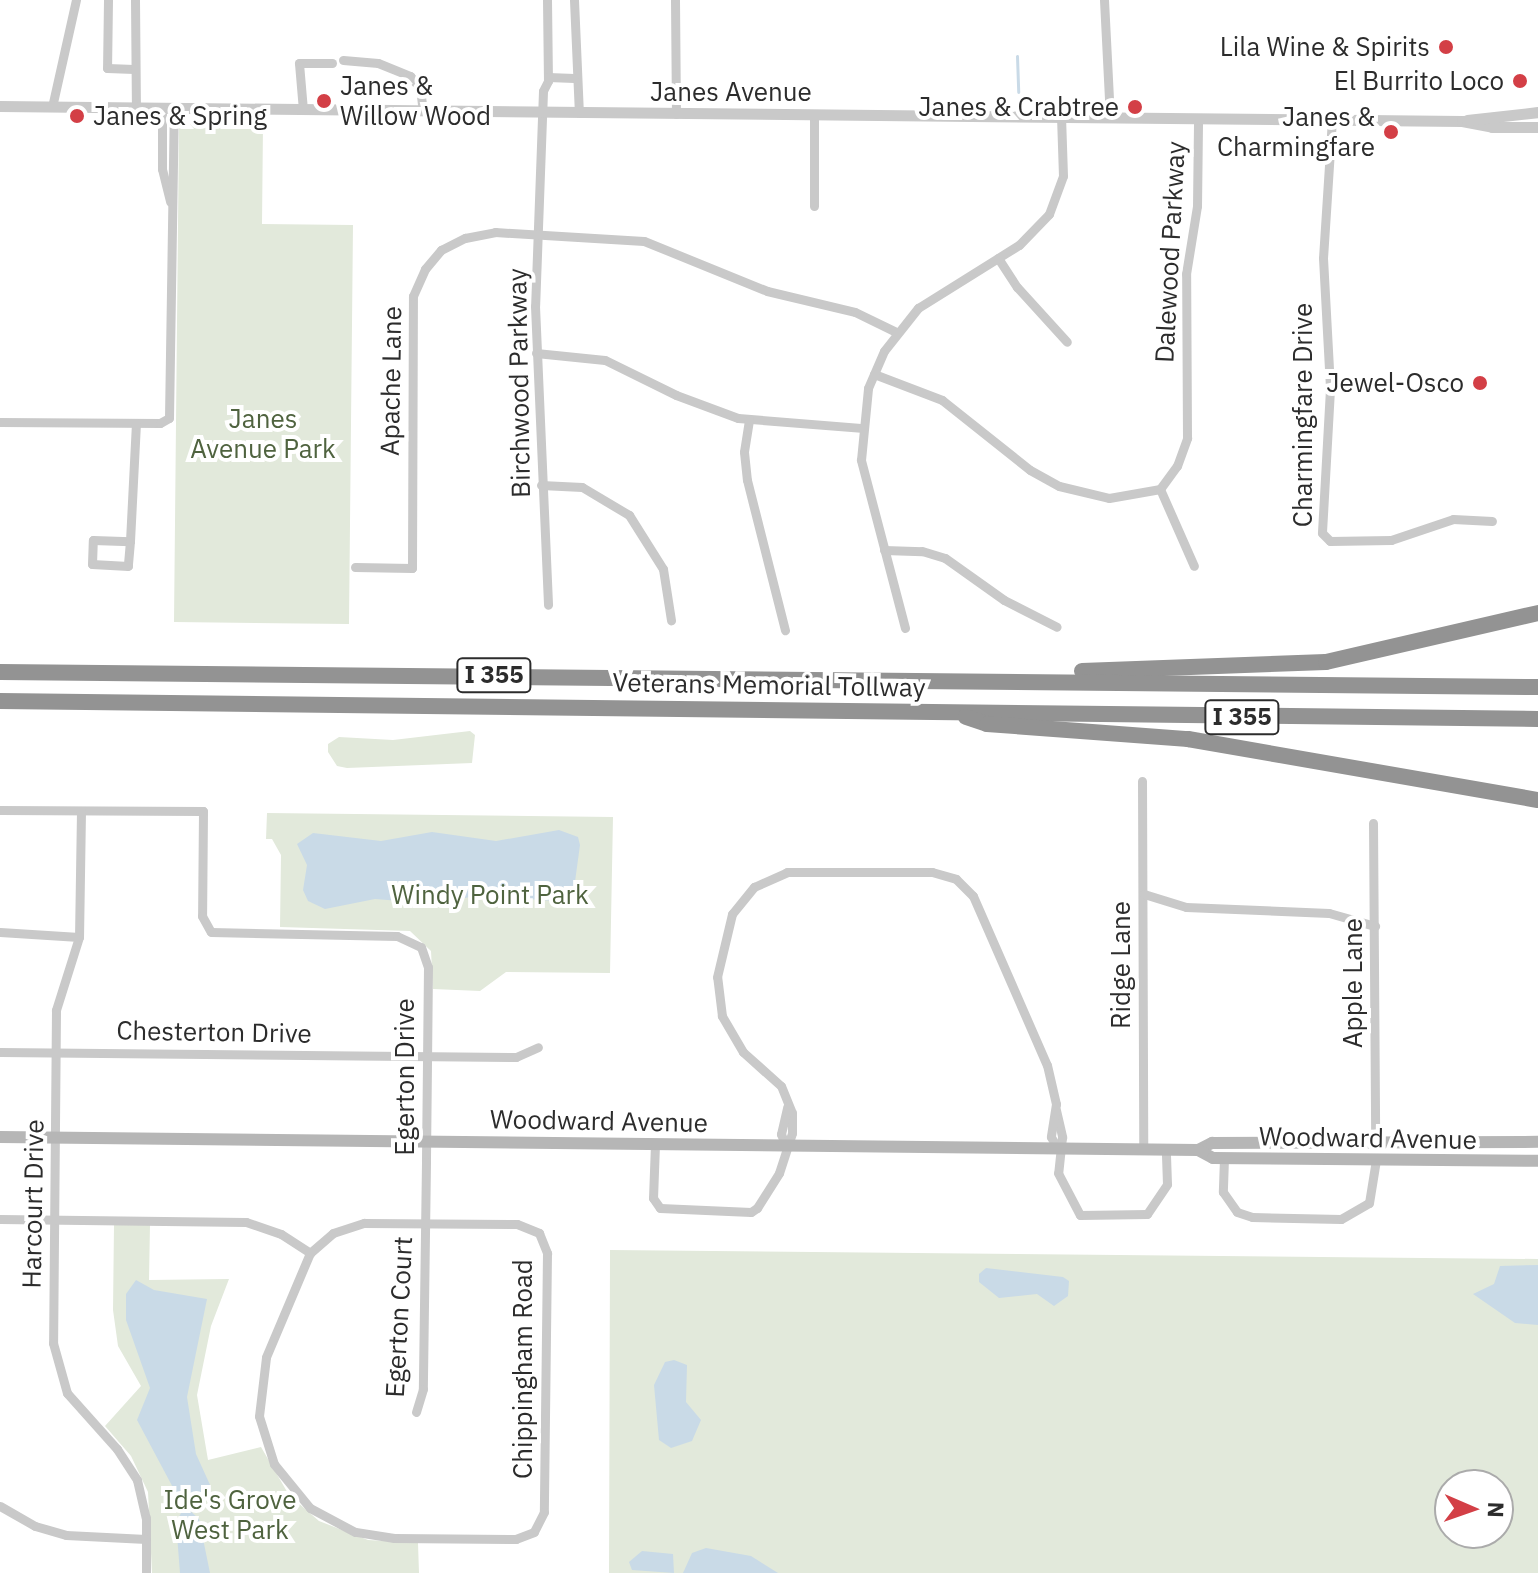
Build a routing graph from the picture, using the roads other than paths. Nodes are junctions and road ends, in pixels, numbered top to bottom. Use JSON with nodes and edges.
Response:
{"nodes":[{"id":1,"x":76,"y":0,"type":"edge"},
{"id":2,"x":108,"y":0,"type":"edge"},
{"id":3,"x":135,"y":0,"type":"edge"},
{"id":4,"x":547,"y":0,"type":"edge"},
{"id":5,"x":574,"y":0,"type":"edge"},
{"id":6,"x":675,"y":0,"type":"edge"},
{"id":7,"x":1104,"y":0,"type":"edge"},
{"id":8,"x":134,"y":69,"type":"junction"},
{"id":9,"x":548,"y":77,"type":"junction"},
{"id":10,"x":574,"y":78,"type":"junction"},
{"id":11,"x":0,"y":106,"type":"edge"},
{"id":12,"x":52,"y":107,"type":"junction"},
{"id":13,"x":136,"y":108,"type":"junction"},
{"id":14,"x":168,"y":108,"type":"junction"},
{"id":15,"x":303,"y":110,"type":"junction"},
{"id":16,"x":423,"y":111,"type":"junction"},
{"id":17,"x":543,"y":112,"type":"junction"},
{"id":18,"x":1538,"y":112,"type":"edge"},
{"id":19,"x":579,"y":113,"type":"junction"},
{"id":20,"x":676,"y":114,"type":"junction"},
{"id":21,"x":814,"y":114,"type":"junction"},
{"id":22,"x":1061,"y":116,"type":"junction"},
{"id":23,"x":1110,"y":117,"type":"junction"},
{"id":24,"x":1198,"y":118,"type":"junction"},
{"id":25,"x":1332,"y":119,"type":"junction"},
{"id":26,"x":1462,"y":121,"type":"junction"},
{"id":27,"x":1538,"y":127,"type":"edge"},
{"id":28,"x":814,"y":206,"type":"dead end"},
{"id":29,"x":541,"y":234,"type":"junction"},
{"id":30,"x":998,"y":258,"type":"junction"},
{"id":31,"x":896,"y":332,"type":"junction"},
{"id":32,"x":1067,"y":342,"type":"dead end"},
{"id":33,"x":536,"y":353,"type":"junction"},
{"id":34,"x":874,"y":374,"type":"junction"},
{"id":35,"x":749,"y":420,"type":"junction"},
{"id":36,"x":0,"y":422,"type":"edge"},
{"id":37,"x":136,"y":423,"type":"junction"},
{"id":38,"x":861,"y":428,"type":"junction"},
{"id":39,"x":541,"y":485,"type":"junction"},
{"id":40,"x":1160,"y":489,"type":"junction"},
{"id":41,"x":1492,"y":521,"type":"dead end"},
{"id":42,"x":130,"y":541,"type":"junction"},
{"id":43,"x":884,"y":550,"type":"junction"},
{"id":44,"x":1194,"y":566,"type":"dead end"},
{"id":45,"x":355,"y":567,"type":"dead end"},
{"id":46,"x":548,"y":605,"type":"dead end"},
{"id":47,"x":1538,"y":613,"type":"edge"},
{"id":48,"x":671,"y":620,"type":"dead end"},
{"id":49,"x":1057,"y":627,"type":"dead end"},
{"id":50,"x":905,"y":628,"type":"dead end"},
{"id":51,"x":785,"y":630,"type":"dead end"},
{"id":52,"x":0,"y":672,"type":"edge"},
{"id":53,"x":987,"y":680,"type":"junction"},
{"id":54,"x":1538,"y":687,"type":"edge"},
{"id":55,"x":0,"y":701,"type":"edge"},
{"id":56,"x":945,"y":711,"type":"junction"},
{"id":57,"x":1538,"y":719,"type":"edge"},
{"id":58,"x":1142,"y":781,"type":"dead end"},
{"id":59,"x":1538,"y":800,"type":"edge"},
{"id":60,"x":0,"y":810,"type":"edge"},
{"id":61,"x":81,"y":811,"type":"junction"},
{"id":62,"x":1373,"y":823,"type":"dead end"},
{"id":63,"x":1144,"y":894,"type":"junction"},
{"id":64,"x":1375,"y":926,"type":"junction"},
{"id":65,"x":0,"y":932,"type":"edge"},
{"id":66,"x":79,"y":937,"type":"junction"},
{"id":67,"x":538,"y":1047,"type":"dead end"},
{"id":68,"x":0,"y":1052,"type":"edge"},
{"id":69,"x":56,"y":1052,"type":"junction"},
{"id":70,"x":427,"y":1056,"type":"junction"},
{"id":71,"x":0,"y":1137,"type":"edge"},
{"id":72,"x":55,"y":1137,"type":"junction"},
{"id":73,"x":426,"y":1141,"type":"junction"},
{"id":74,"x":1538,"y":1142,"type":"edge"},
{"id":75,"x":1375,"y":1143,"type":"junction"},
{"id":76,"x":655,"y":1144,"type":"junction"},
{"id":77,"x":786,"y":1146,"type":"junction"},
{"id":78,"x":1058,"y":1149,"type":"junction"},
{"id":79,"x":1143,"y":1149,"type":"junction"},
{"id":80,"x":1166,"y":1149,"type":"junction"},
{"id":81,"x":1198,"y":1150,"type":"junction"},
{"id":82,"x":1224,"y":1158,"type":"junction"},
{"id":83,"x":1376,"y":1160,"type":"junction"},
{"id":84,"x":1538,"y":1161,"type":"edge"},
{"id":85,"x":0,"y":1219,"type":"edge"},
{"id":86,"x":55,"y":1219,"type":"junction"},
{"id":87,"x":425,"y":1223,"type":"junction"},
{"id":88,"x":310,"y":1253,"type":"junction"},
{"id":89,"x":416,"y":1412,"type":"dead end"},
{"id":90,"x":0,"y":1506,"type":"edge"},
{"id":91,"x":146,"y":1539,"type":"junction"},
{"id":92,"x":146,"y":1573,"type":"edge"}],
"edges":[{"from":1,"to":12,"type":"street"},
{"from":2,"to":8,"type":"street"},
{"from":3,"to":8,"type":"street"},
{"from":4,"to":9,"type":"street","name":"Birchwood Parkway"},
{"from":5,"to":10,"type":"street"},
{"from":6,"to":20,"type":"street"},
{"from":7,"to":23,"type":"street"},
{"from":8,"to":13,"type":"street"},
{"from":9,"to":10,"type":"street"},
{"from":9,"to":17,"type":"street","name":"Birchwood Parkway"},
{"from":10,"to":19,"type":"street"},
{"from":11,"to":12,"type":"street","name":"Janes Avenue"},
{"from":12,"to":13,"type":"street","name":"Janes Avenue"},
{"from":13,"to":14,"type":"street","name":"Janes Avenue"},
{"from":14,"to":15,"type":"street","name":"Janes Avenue"},
{"from":14,"to":37,"type":"street"},
{"from":15,"to":16,"type":"street","name":"Janes Avenue"},
{"from":15,"to":16,"type":"street"},
{"from":16,"to":17,"type":"street","name":"Janes Avenue"},
{"from":17,"to":19,"type":"street","name":"Janes Avenue"},
{"from":17,"to":29,"type":"street","name":"Birchwood Parkway"},
{"from":18,"to":26,"type":"street","name":"Janes Avenue"},
{"from":19,"to":20,"type":"street","name":"Janes Avenue"},
{"from":20,"to":21,"type":"street","name":"Janes Avenue"},
{"from":21,"to":22,"type":"street","name":"Janes Avenue"},
{"from":21,"to":28,"type":"street"},
{"from":22,"to":23,"type":"street","name":"Janes Avenue"},
{"from":22,"to":30,"type":"street"},
{"from":23,"to":24,"type":"street","name":"Janes Avenue"},
{"from":24,"to":25,"type":"street","name":"Janes Avenue"},
{"from":24,"to":40,"type":"street","name":"Dalewood Parkway"},
{"from":25,"to":26,"type":"street","name":"Janes Avenue"},
{"from":25,"to":41,"type":"street","name":"Charmingfare Drive"},
{"from":26,"to":27,"type":"street","name":"Janes Avenue"},
{"from":29,"to":31,"type":"street"},
{"from":29,"to":33,"type":"street","name":"Birchwood Parkway"},
{"from":29,"to":45,"type":"street","name":"Apache Lane"},
{"from":30,"to":31,"type":"street"},
{"from":30,"to":32,"type":"street"},
{"from":31,"to":34,"type":"street"},
{"from":33,"to":35,"type":"street"},
{"from":33,"to":39,"type":"street","name":"Birchwood Parkway"},
{"from":34,"to":38,"type":"street"},
{"from":34,"to":40,"type":"street"},
{"from":35,"to":38,"type":"street"},
{"from":35,"to":51,"type":"street"},
{"from":36,"to":37,"type":"street"},
{"from":37,"to":42,"type":"street"},
{"from":38,"to":43,"type":"street"},
{"from":39,"to":46,"type":"street","name":"Birchwood Parkway"},
{"from":39,"to":48,"type":"street"},
{"from":40,"to":44,"type":"street"},
{"from":42,"to":42,"type":"street"},
{"from":43,"to":49,"type":"street"},
{"from":43,"to":50,"type":"street"},
{"from":47,"to":53,"type":"highway"},
{"from":52,"to":53,"type":"highway","name":"Veterans Memorial Tollway","number":"I 355"},
{"from":53,"to":54,"type":"highway","name":"Veterans Memorial Tollway","number":"I 355"},
{"from":55,"to":56,"type":"highway","name":"Veterans Memorial Tollway","number":"I 355"},
{"from":56,"to":57,"type":"highway","name":"Veterans Memorial Tollway","number":"I 355"},
{"from":56,"to":59,"type":"highway"},
{"from":58,"to":63,"type":"street","name":"Ridge Lane"},
{"from":60,"to":61,"type":"street"},
{"from":61,"to":66,"type":"street","name":"Harcourt Drive"},
{"from":61,"to":70,"type":"street","name":"Egerton Drive"},
{"from":62,"to":64,"type":"street","name":"Apple Lane"},
{"from":63,"to":64,"type":"street"},
{"from":63,"to":79,"type":"street","name":"Ridge Lane"},
{"from":64,"to":75,"type":"street","name":"Apple Lane"},
{"from":65,"to":66,"type":"street"},
{"from":66,"to":69,"type":"street","name":"Harcourt Drive"},
{"from":67,"to":70,"type":"street","name":"Chesterton Drive"},
{"from":68,"to":69,"type":"street","name":"Chesterton Drive"},
{"from":69,"to":70,"type":"street","name":"Chesterton Drive"},
{"from":69,"to":72,"type":"street","name":"Harcourt Drive"},
{"from":70,"to":73,"type":"street","name":"Egerton Drive"},
{"from":71,"to":72,"type":"main road","name":"Woodward Avenue"},
{"from":72,"to":73,"type":"main road","name":"Woodward Avenue"},
{"from":72,"to":86,"type":"street","name":"Harcourt Drive"},
{"from":73,"to":76,"type":"main road","name":"Woodward Avenue"},
{"from":73,"to":87,"type":"street","name":"Egerton Drive"},
{"from":74,"to":75,"type":"main road","name":"Woodward Avenue"},
{"from":75,"to":81,"type":"main road","name":"Woodward Avenue"},
{"from":76,"to":77,"type":"main road","name":"Woodward Avenue"},
{"from":76,"to":77,"type":"street"},
{"from":77,"to":78,"type":"main road","name":"Woodward Avenue"},
{"from":77,"to":78,"type":"street"},
{"from":78,"to":79,"type":"main road","name":"Woodward Avenue"},
{"from":78,"to":80,"type":"street"},
{"from":79,"to":80,"type":"main road","name":"Woodward Avenue"},
{"from":80,"to":81,"type":"main road","name":"Woodward Avenue"},
{"from":81,"to":82,"type":"main road","name":"Woodward Avenue"},
{"from":82,"to":83,"type":"main road","name":"Woodward Avenue"},
{"from":82,"to":83,"type":"street"},
{"from":83,"to":84,"type":"main road","name":"Woodward Avenue"},
{"from":85,"to":86,"type":"street"},
{"from":86,"to":88,"type":"street"},
{"from":86,"to":91,"type":"street","name":"Harcourt Drive"},
{"from":87,"to":88,"type":"street"},
{"from":87,"to":88,"type":"street","name":"Chippingham Road"},
{"from":87,"to":89,"type":"street","name":"Egerton Court"},
{"from":90,"to":91,"type":"street"},
{"from":91,"to":92,"type":"street","name":"Harcourt Drive"}]}
